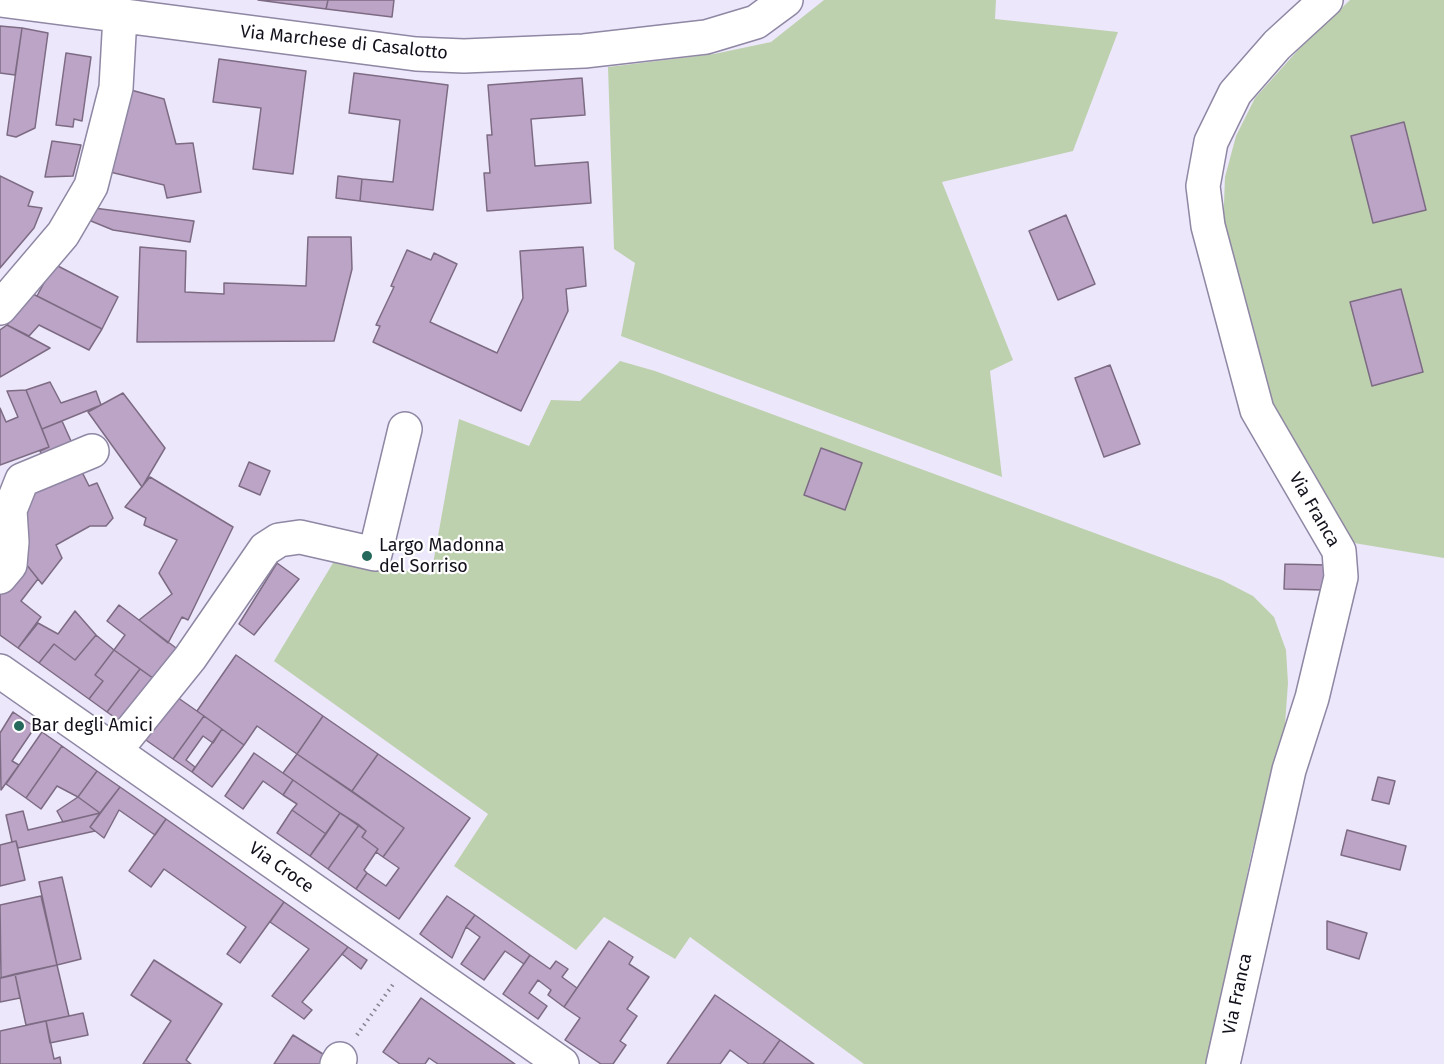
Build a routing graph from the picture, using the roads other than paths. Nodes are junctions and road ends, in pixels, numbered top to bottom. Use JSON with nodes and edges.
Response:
{"nodes":[{"id":1,"x":2,"y":0,"type":"edge"},
{"id":2,"x":786,"y":0,"type":"edge"},
{"id":3,"x":1326,"y":0,"type":"edge"},
{"id":4,"x":104,"y":9,"type":"edge"},
{"id":5,"x":0,"y":308,"type":"edge"},
{"id":6,"x":405,"y":429,"type":"dead end"},
{"id":7,"x":92,"y":450,"type":"dead end"},
{"id":8,"x":0,"y":577,"type":"edge"},
{"id":9,"x":0,"y":671,"type":"edge"},
{"id":10,"x":115,"y":751,"type":"junction"},
{"id":11,"x":562,"y":1064,"type":"edge"},
{"id":12,"x":1223,"y":1064,"type":"edge"}],
"edges":[{"from":1,"to":4,"type":"street","name":"Via Marchese di Casalotto"},
{"from":2,"to":4,"type":"street","name":"Via Marchese di Casalotto"},
{"from":3,"to":12,"type":"street","name":"Via Franca"},
{"from":4,"to":5,"type":"street"},
{"from":6,"to":10,"type":"street"},
{"from":7,"to":8,"type":"street"},
{"from":9,"to":10,"type":"street","name":"Via Croce"},
{"from":10,"to":11,"type":"street","name":"Via Croce"}]}
